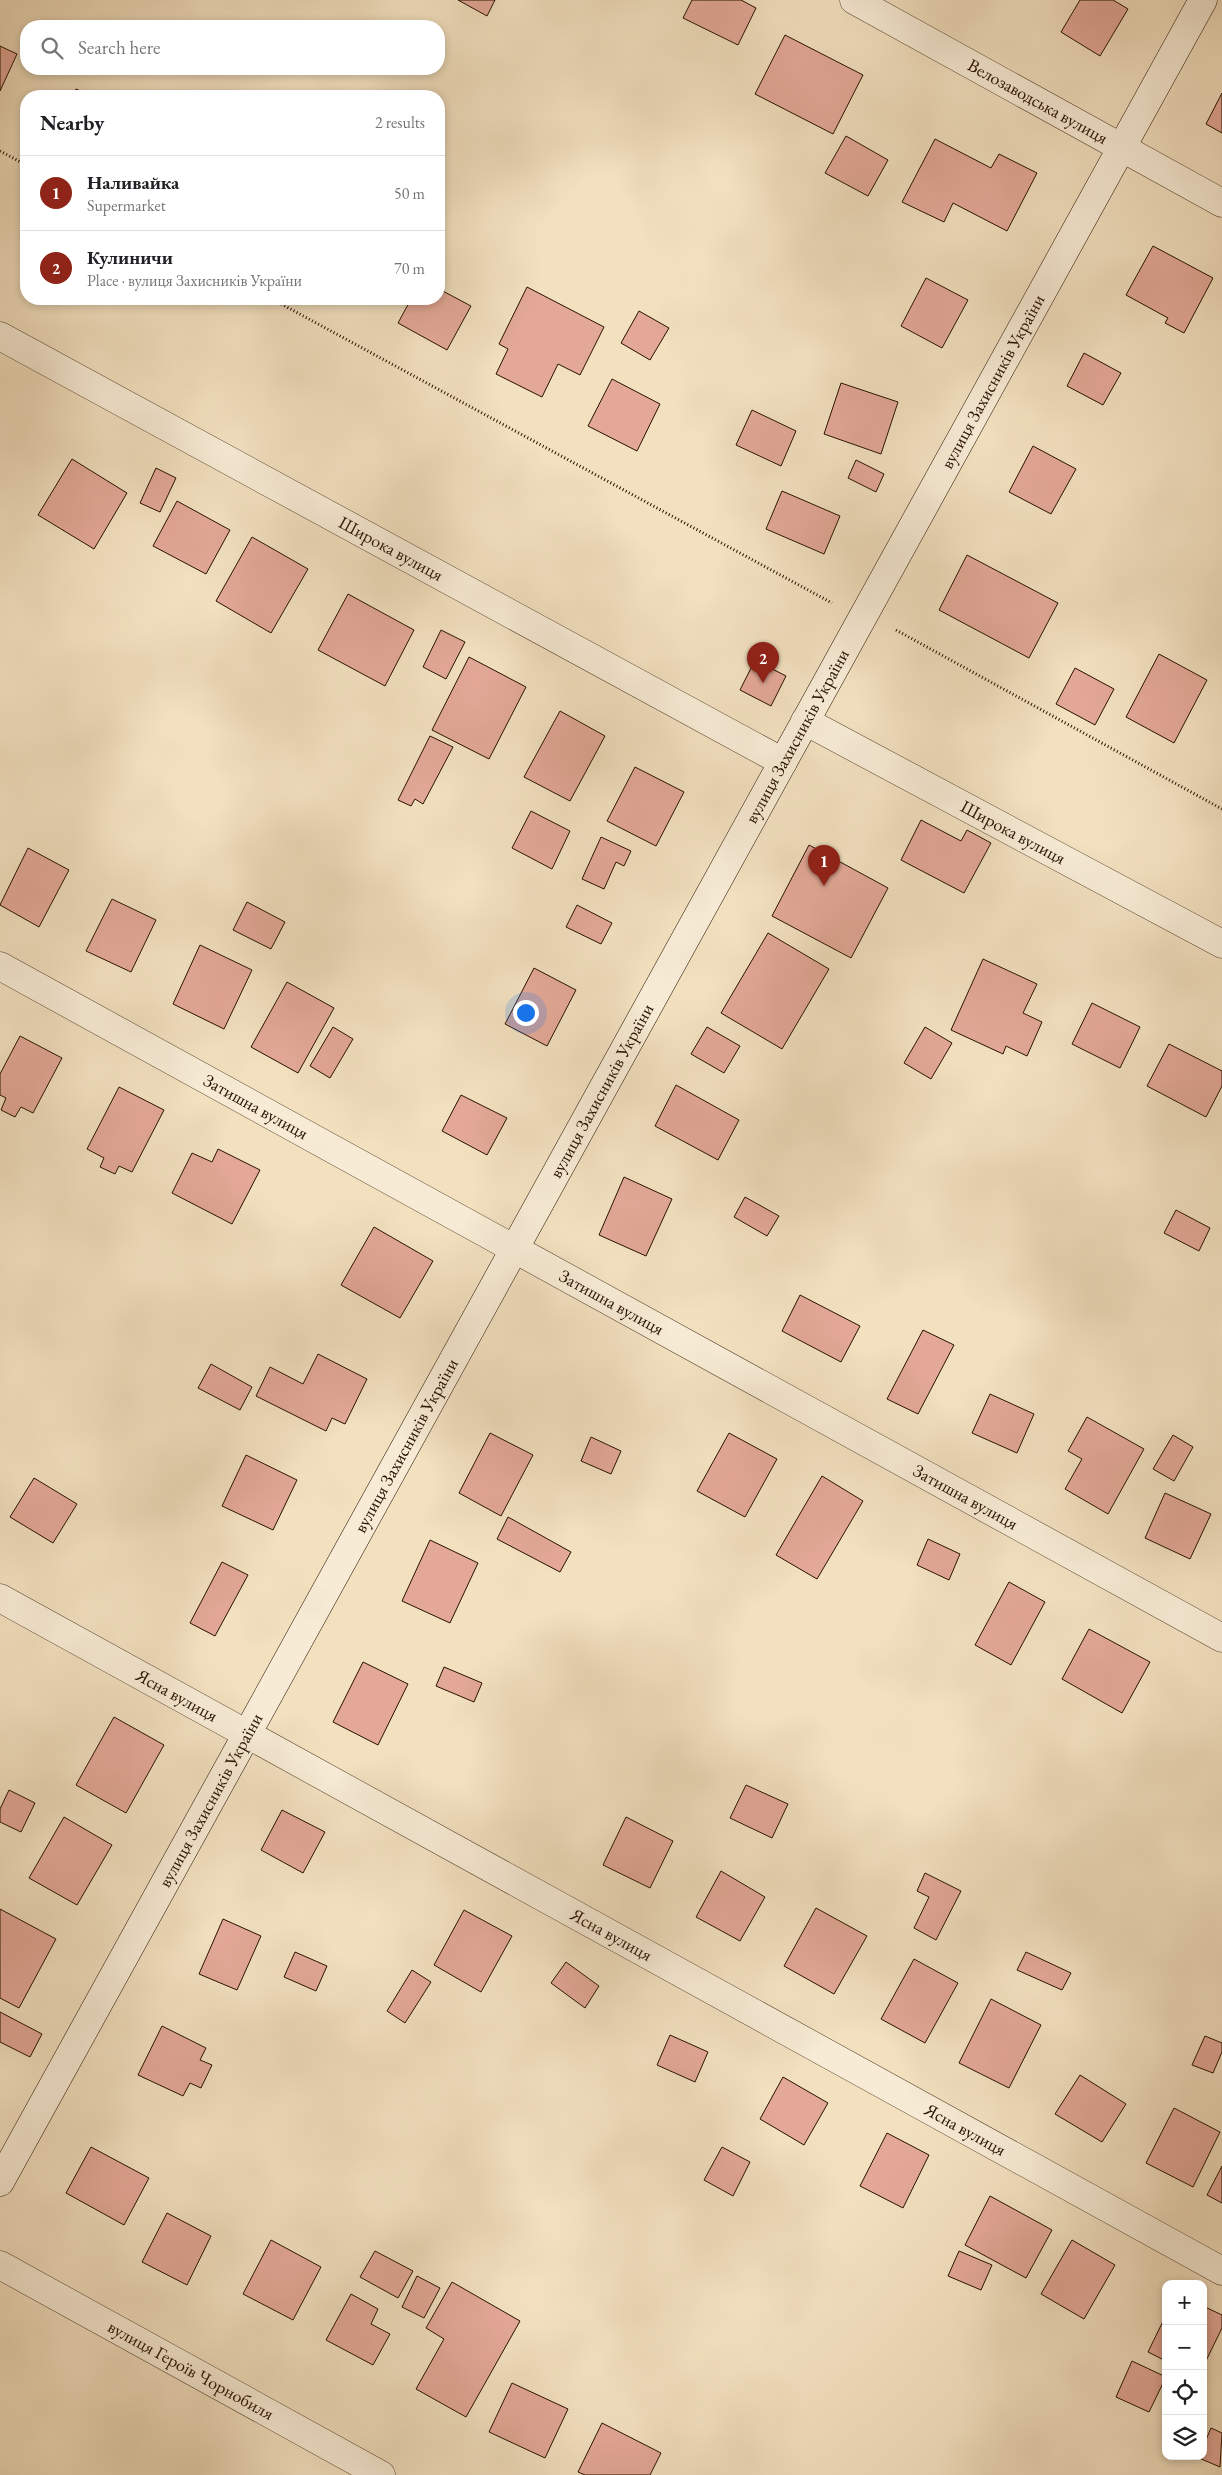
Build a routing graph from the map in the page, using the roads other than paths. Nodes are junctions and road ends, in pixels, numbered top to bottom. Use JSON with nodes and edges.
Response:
{"nodes":[{"id":1,"x":854,"y":0,"type":"edge"},
{"id":2,"x":1202,"y":0,"type":"edge"},
{"id":3,"x":1122,"y":147,"type":"junction"},
{"id":4,"x":1222,"y":202,"type":"edge"},
{"id":5,"x":0,"y":336,"type":"edge"},
{"id":6,"x":805,"y":721,"type":"junction"},
{"id":7,"x":783,"y":762,"type":"junction"},
{"id":8,"x":1222,"y":944,"type":"edge"},
{"id":9,"x":0,"y":966,"type":"edge"},
{"id":10,"x":515,"y":1247,"type":"junction"},
{"id":11,"x":0,"y":1598,"type":"edge"},
{"id":12,"x":1222,"y":1638,"type":"edge"},
{"id":13,"x":246,"y":1734,"type":"junction"},
{"id":14,"x":0,"y":2182,"type":"edge"},
{"id":15,"x":0,"y":2265,"type":"edge"},
{"id":16,"x":1222,"y":2271,"type":"edge"},
{"id":17,"x":381,"y":2475,"type":"edge"}],
"edges":[{"from":1,"to":3,"type":"street","name":"Велозаводська вулиця"},
{"from":2,"to":3,"type":"street","name":"вулиця Захисників України"},
{"from":3,"to":4,"type":"street","name":"Велозаводська вулиця"},
{"from":3,"to":6,"type":"street","name":"вулиця Захисників України"},
{"from":5,"to":7,"type":"street","name":"Широка вулиця"},
{"from":6,"to":7,"type":"street","name":"вулиця Захисників України"},
{"from":6,"to":8,"type":"street","name":"Широка вулиця"},
{"from":7,"to":10,"type":"street","name":"вулиця Захисників України"},
{"from":9,"to":10,"type":"street","name":"Затишна вулиця"},
{"from":10,"to":12,"type":"street","name":"Затишна вулиця"},
{"from":10,"to":13,"type":"street","name":"вулиця Захисників України"},
{"from":11,"to":13,"type":"street","name":"Ясна вулиця"},
{"from":13,"to":14,"type":"street","name":"вулиця Захисників України"},
{"from":13,"to":16,"type":"street","name":"Ясна вулиця"},
{"from":15,"to":17,"type":"street","name":"вулиця Героїв Чорнобиля"}]}
